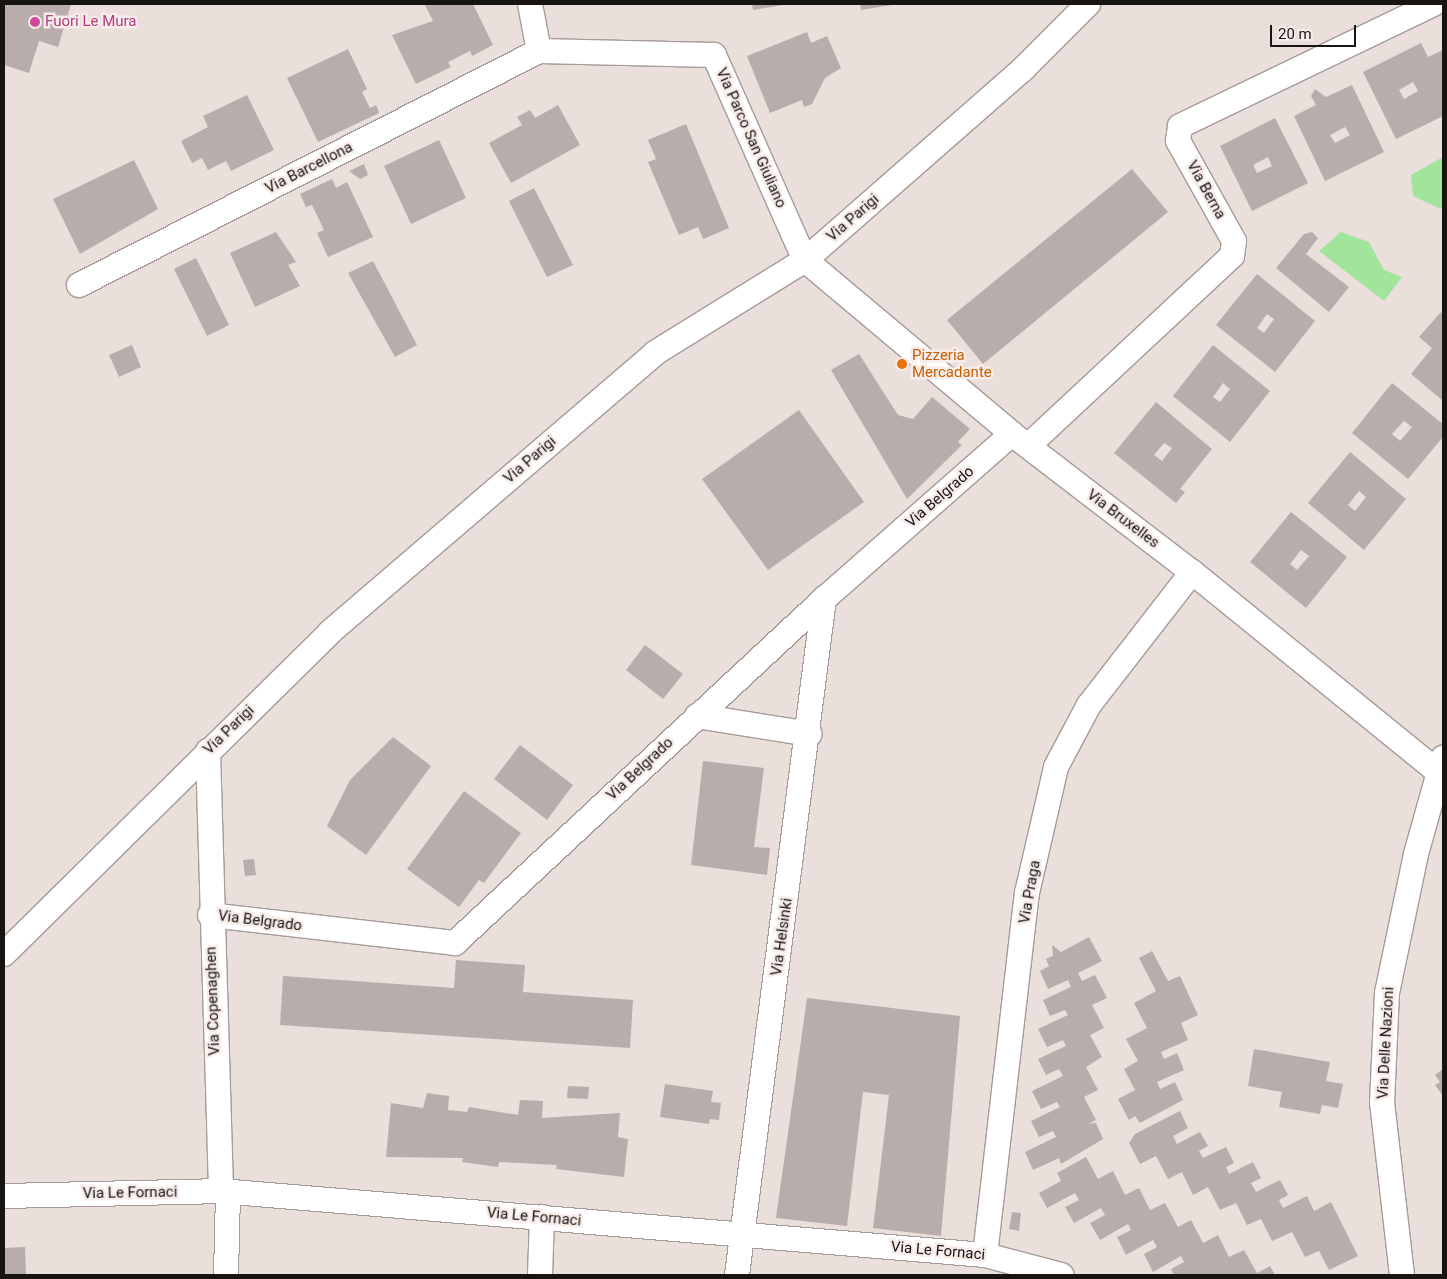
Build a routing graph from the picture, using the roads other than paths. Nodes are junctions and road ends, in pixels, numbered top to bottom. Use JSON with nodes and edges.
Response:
{"nodes":[{"id":1,"x":530,"y":4,"type":"edge"},
{"id":2,"x":1088,"y":4,"type":"edge"},
{"id":3,"x":1433,"y":4,"type":"edge"},
{"id":4,"x":539,"y":51,"type":"junction"},
{"id":5,"x":805,"y":260,"type":"junction"},
{"id":6,"x":79,"y":285,"type":"dead end"},
{"id":7,"x":1020,"y":440,"type":"junction"},
{"id":8,"x":1192,"y":572,"type":"junction"},
{"id":9,"x":824,"y":599,"type":"junction"},
{"id":10,"x":697,"y":716,"type":"junction"},
{"id":11,"x":810,"y":734,"type":"junction"},
{"id":12,"x":208,"y":751,"type":"junction"},
{"id":13,"x":1441,"y":768,"type":"edge"},
{"id":14,"x":210,"y":915,"type":"junction"},
{"id":15,"x":4,"y":954,"type":"edge"},
{"id":16,"x":225,"y":1191,"type":"junction"},
{"id":17,"x":4,"y":1196,"type":"edge"},
{"id":18,"x":542,"y":1218,"type":"junction"},
{"id":19,"x":740,"y":1234,"type":"junction"},
{"id":20,"x":985,"y":1255,"type":"junction"},
{"id":21,"x":226,"y":1275,"type":"edge"},
{"id":22,"x":540,"y":1275,"type":"edge"},
{"id":23,"x":737,"y":1275,"type":"edge"},
{"id":24,"x":1061,"y":1275,"type":"edge"},
{"id":25,"x":1402,"y":1275,"type":"edge"}],
"edges":[{"from":1,"to":4,"type":"street"},
{"from":2,"to":5,"type":"street","name":"Via Parigi"},
{"from":3,"to":7,"type":"street","name":"Via Berna"},
{"from":4,"to":5,"type":"street","name":"Via Parco San Giuliano"},
{"from":4,"to":6,"type":"street","name":"Via Barcellona"},
{"from":5,"to":7,"type":"street","name":"Via Bruxelles"},
{"from":5,"to":12,"type":"street","name":"Via Parigi"},
{"from":7,"to":8,"type":"street","name":"Via Bruxelles"},
{"from":7,"to":9,"type":"street","name":"Via Belgrado"},
{"from":8,"to":13,"type":"street","name":"Via Bruxelles"},
{"from":8,"to":20,"type":"street","name":"Via Praga"},
{"from":9,"to":10,"type":"street","name":"Via Belgrado"},
{"from":9,"to":11,"type":"street","name":"Via Helsinki"},
{"from":10,"to":11,"type":"street"},
{"from":10,"to":14,"type":"street","name":"Via Belgrado"},
{"from":11,"to":19,"type":"street","name":"Via Helsinki"},
{"from":12,"to":14,"type":"street","name":"Via Copenaghen"},
{"from":12,"to":15,"type":"street","name":"Via Parigi"},
{"from":13,"to":25,"type":"street","name":"Via Delle Nazioni"},
{"from":14,"to":16,"type":"street","name":"Via Copenaghen"},
{"from":16,"to":17,"type":"street","name":"Via Le Fornaci"},
{"from":16,"to":18,"type":"street","name":"Via Le Fornaci"},
{"from":16,"to":21,"type":"street","name":"Via Copenaghen"},
{"from":18,"to":19,"type":"street","name":"Via Le Fornaci"},
{"from":18,"to":22,"type":"street"},
{"from":19,"to":20,"type":"street","name":"Via Le Fornaci"},
{"from":19,"to":23,"type":"street","name":"Via Helsinki"},
{"from":20,"to":24,"type":"street","name":"Via Le Fornaci"}]}
